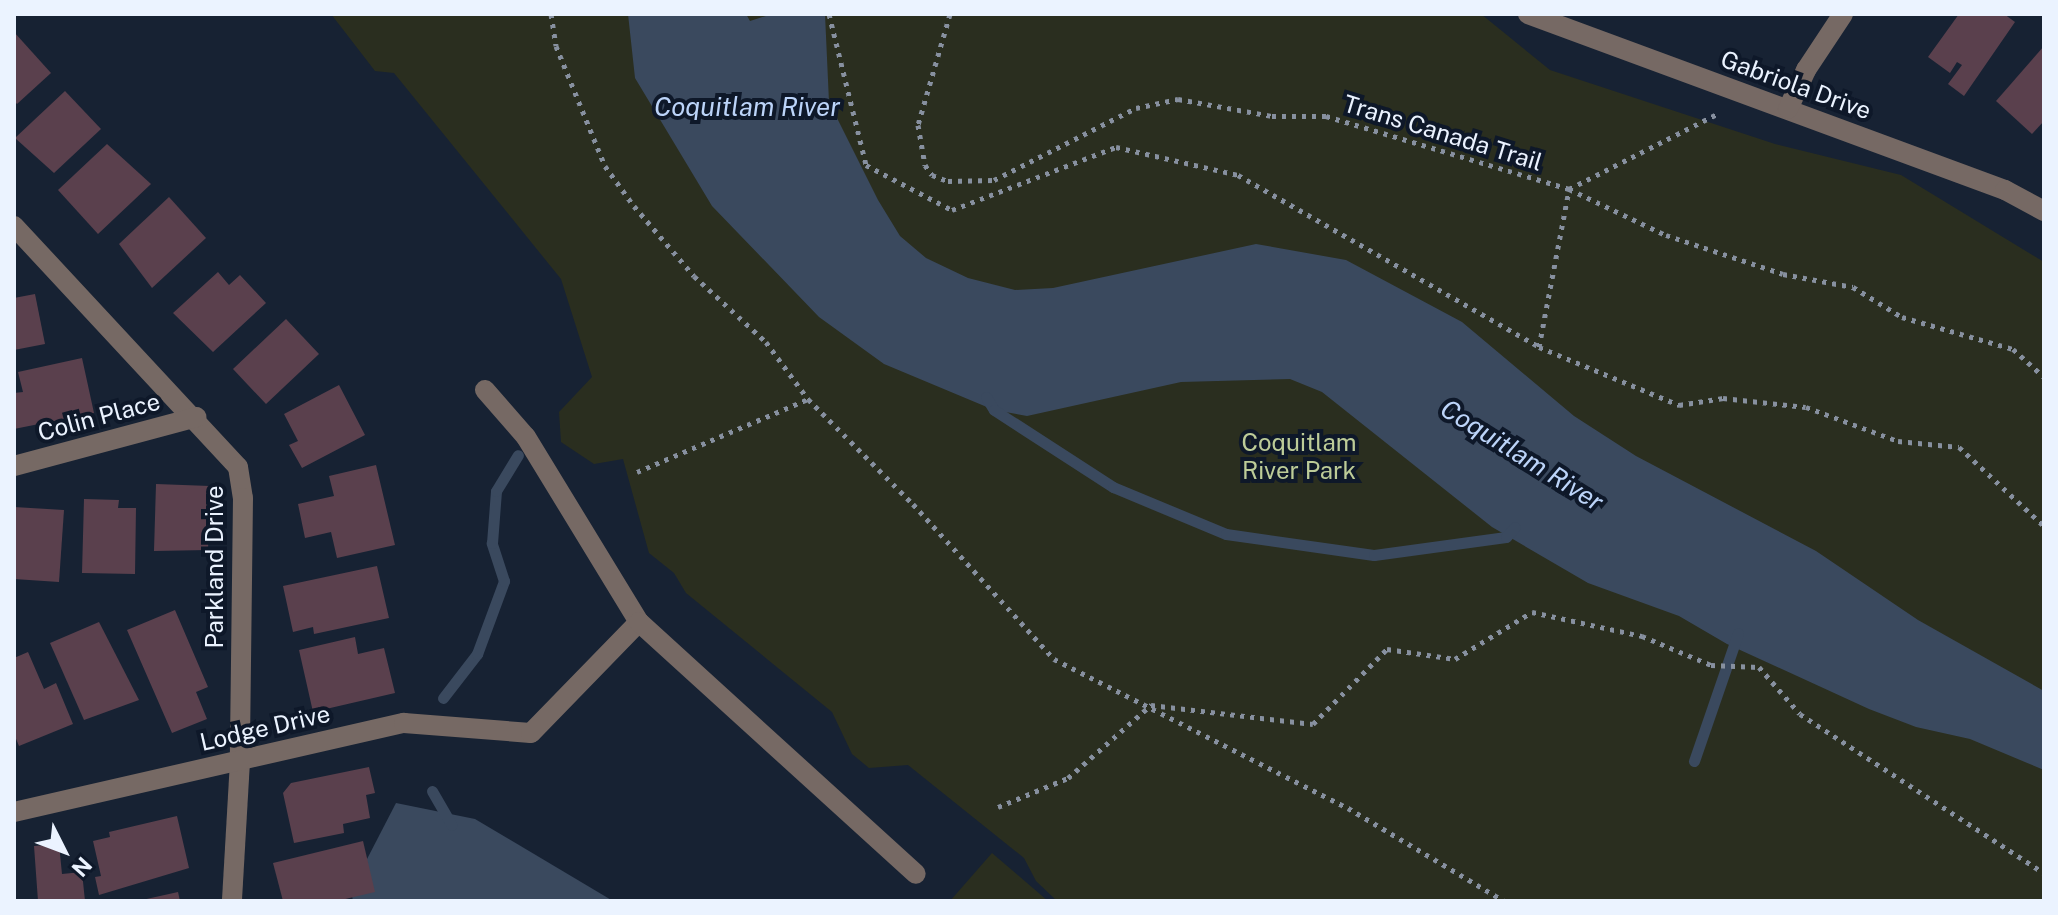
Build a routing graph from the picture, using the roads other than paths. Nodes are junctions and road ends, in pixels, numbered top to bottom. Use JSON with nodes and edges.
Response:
{"nodes":[{"id":1,"x":1528,"y":14,"type":"edge"},
{"id":2,"x":1843,"y":14,"type":"edge"},
{"id":3,"x":1788,"y":109,"type":"junction"},
{"id":4,"x":2044,"y":211,"type":"edge"},
{"id":5,"x":14,"y":226,"type":"edge"},
{"id":6,"x":485,"y":390,"type":"dead end"},
{"id":7,"x":197,"y":417,"type":"junction"},
{"id":8,"x":14,"y":466,"type":"edge"},
{"id":9,"x":639,"y":622,"type":"junction"},
{"id":10,"x":240,"y":761,"type":"junction"},
{"id":11,"x":14,"y":812,"type":"edge"},
{"id":12,"x":916,"y":874,"type":"dead end"},
{"id":13,"x":232,"y":901,"type":"edge"}],
"edges":[{"from":1,"to":3,"type":"street","name":"Gabriola Drive"},
{"from":2,"to":3,"type":"street"},
{"from":3,"to":4,"type":"street","name":"Gabriola Drive"},
{"from":5,"to":7,"type":"street","name":"Parkland Drive"},
{"from":6,"to":9,"type":"street"},
{"from":7,"to":8,"type":"street","name":"Colin Place"},
{"from":7,"to":10,"type":"street","name":"Parkland Drive"},
{"from":9,"to":10,"type":"street","name":"Lodge Drive"},
{"from":9,"to":12,"type":"street"},
{"from":10,"to":11,"type":"street","name":"Lodge Drive"},
{"from":10,"to":13,"type":"street","name":"Parkland Drive"}]}
